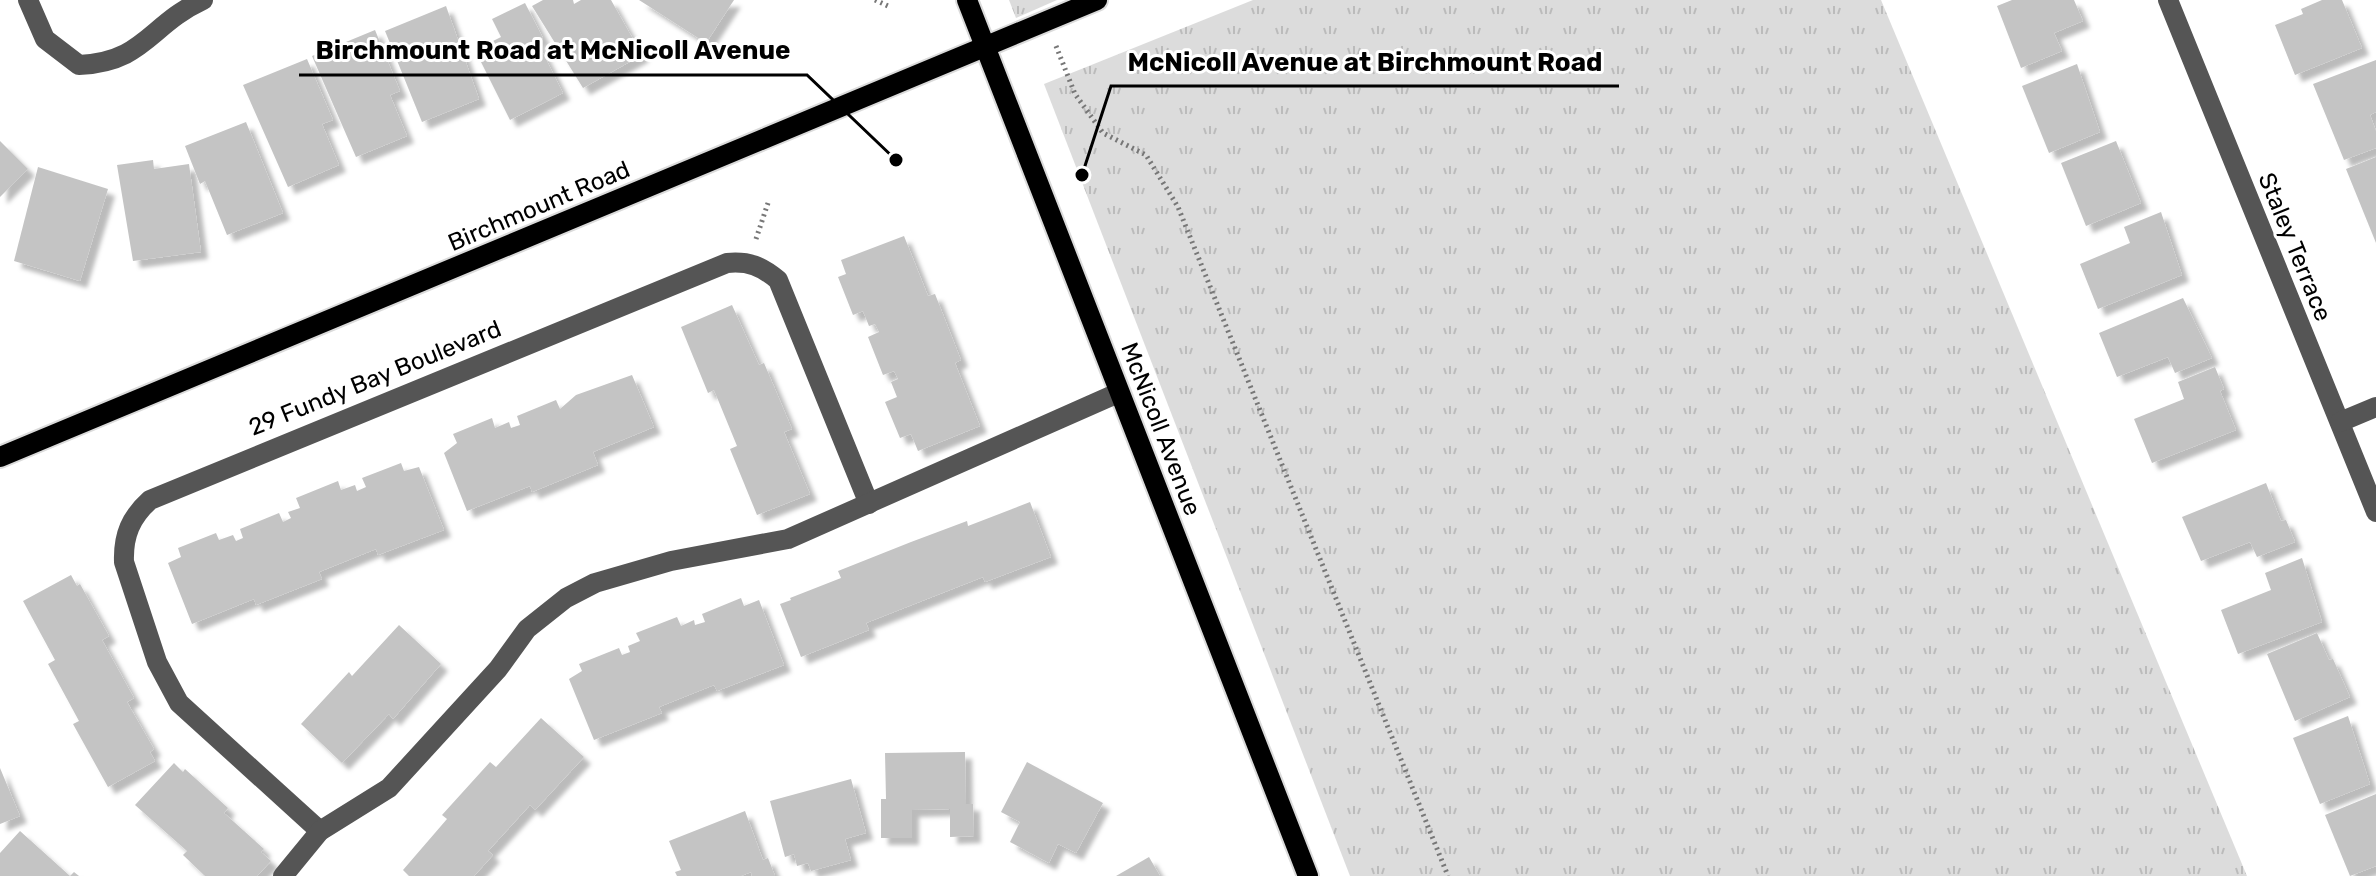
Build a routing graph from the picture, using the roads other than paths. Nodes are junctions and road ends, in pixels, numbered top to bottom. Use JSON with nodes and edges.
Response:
{"nodes":[{"id":1,"x":28,"y":0,"type":"edge"},
{"id":2,"x":203,"y":0,"type":"edge"},
{"id":3,"x":967,"y":0,"type":"edge"},
{"id":4,"x":1097,"y":0,"type":"edge"},
{"id":5,"x":2168,"y":0,"type":"edge"},
{"id":6,"x":987,"y":47,"type":"junction"},
{"id":7,"x":1118,"y":393,"type":"junction"},
{"id":8,"x":2376,"y":407,"type":"edge"},
{"id":9,"x":2340,"y":422,"type":"junction"},
{"id":10,"x":0,"y":457,"type":"edge"},
{"id":11,"x":869,"y":504,"type":"junction"},
{"id":12,"x":2376,"y":512,"type":"edge"},
{"id":13,"x":320,"y":831,"type":"junction"},
{"id":14,"x":283,"y":876,"type":"edge"},
{"id":15,"x":1308,"y":876,"type":"edge"}],
"edges":[{"from":1,"to":2,"type":"street"},
{"from":3,"to":6,"type":"main road","name":"McNicoll Avenue"},
{"from":4,"to":6,"type":"main road","name":"Birchmount Road"},
{"from":5,"to":9,"type":"street","name":"Staley Terrace"},
{"from":6,"to":7,"type":"main road","name":"McNicoll Avenue"},
{"from":6,"to":10,"type":"main road","name":"Birchmount Road"},
{"from":7,"to":11,"type":"street"},
{"from":7,"to":15,"type":"main road","name":"McNicoll Avenue"},
{"from":8,"to":9,"type":"street"},
{"from":9,"to":12,"type":"street","name":"Staley Terrace"},
{"from":11,"to":13,"type":"street"},
{"from":11,"to":13,"type":"street","name":"29 Fundy Bay Boulevard"},
{"from":13,"to":14,"type":"street"}]}
